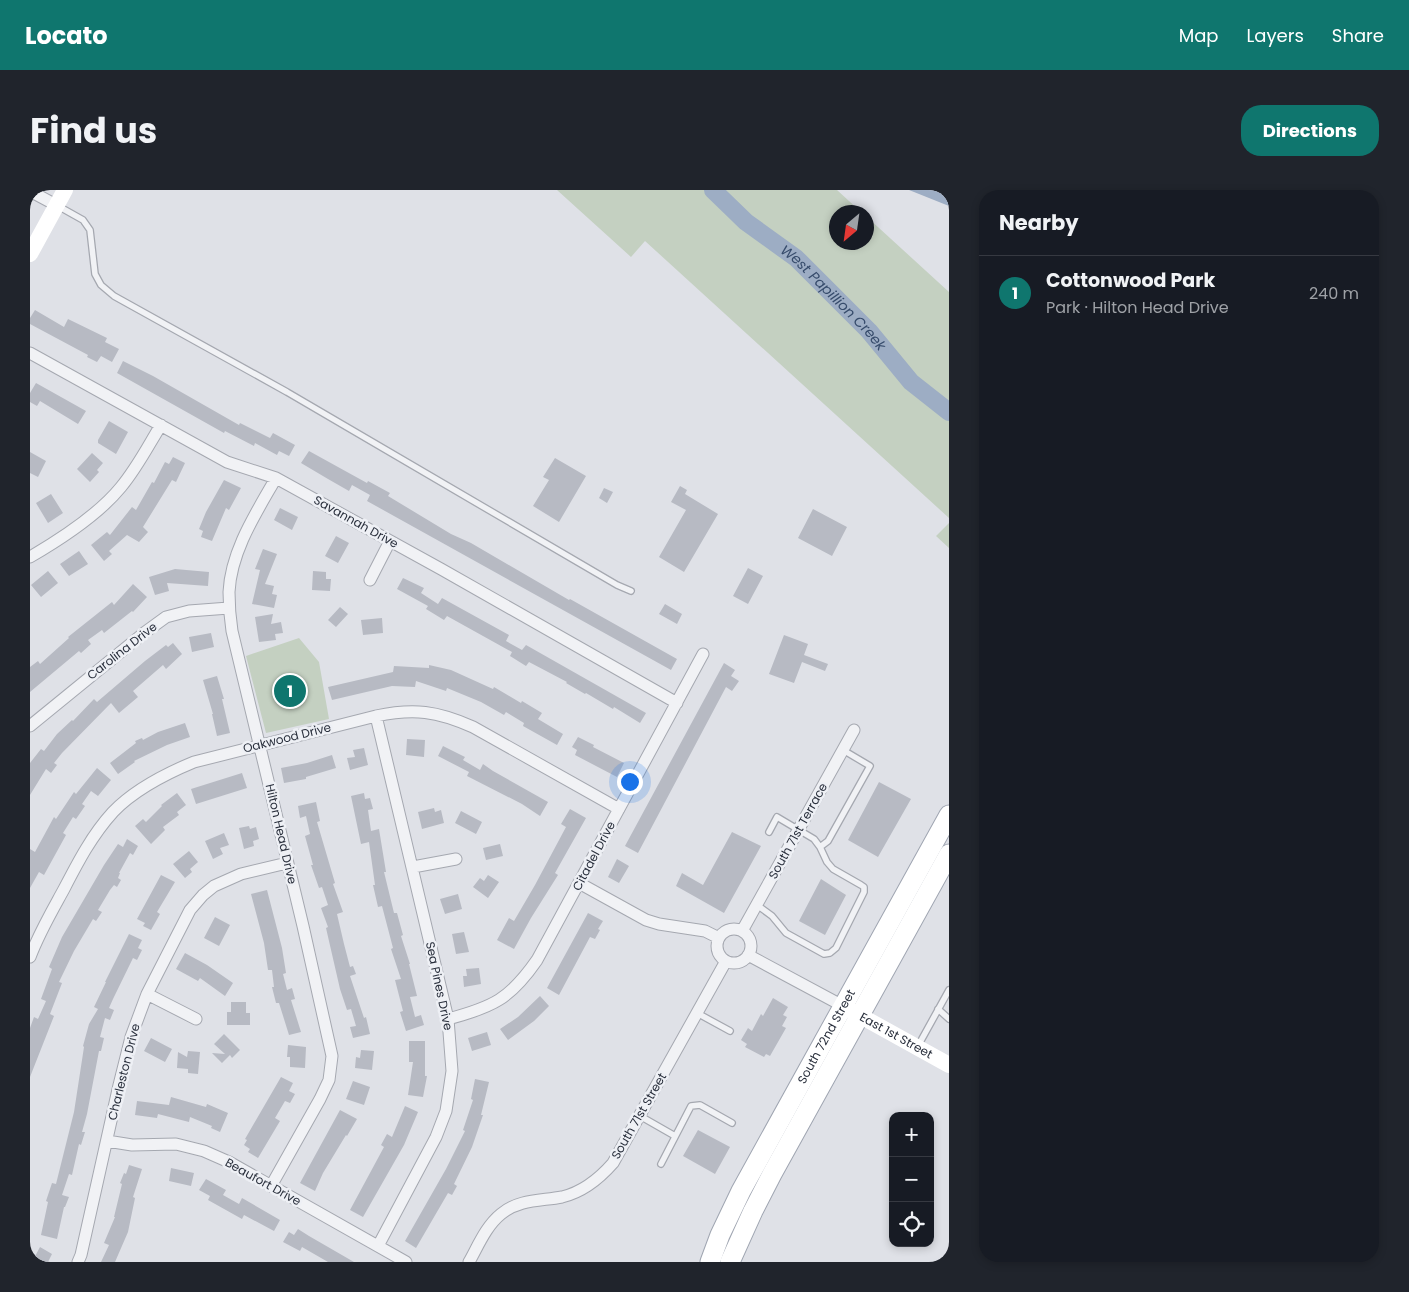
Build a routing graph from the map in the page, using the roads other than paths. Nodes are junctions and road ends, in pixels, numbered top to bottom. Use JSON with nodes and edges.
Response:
{"nodes":[{"id":1,"x":65,"y":190,"type":"edge"},
{"id":2,"x":30,"y":191,"type":"edge"},
{"id":3,"x":56,"y":205,"type":"junction"},
{"id":4,"x":30,"y":254,"type":"edge"},
{"id":5,"x":30,"y":353,"type":"edge"},
{"id":6,"x":161,"y":425,"type":"junction"},
{"id":7,"x":276,"y":478,"type":"junction"},
{"id":8,"x":390,"y":541,"type":"junction"},
{"id":9,"x":32,"y":552,"type":"edge"},
{"id":10,"x":370,"y":580,"type":"dead end"},
{"id":11,"x":631,"y":591,"type":"dead end"},
{"id":12,"x":229,"y":608,"type":"junction"},
{"id":13,"x":703,"y":654,"type":"dead end"},
{"id":14,"x":677,"y":703,"type":"junction"},
{"id":15,"x":376,"y":716,"type":"junction"},
{"id":16,"x":30,"y":726,"type":"edge"},
{"id":17,"x":854,"y":730,"type":"dead end"},
{"id":18,"x":260,"y":746,"type":"junction"},
{"id":19,"x":843,"y":750,"type":"junction"},
{"id":20,"x":619,"y":809,"type":"junction"},
{"id":21,"x":949,"y":815,"type":"edge"},
{"id":22,"x":799,"y":830,"type":"junction"},
{"id":23,"x":769,"y":832,"type":"dead end"},
{"id":24,"x":820,"y":847,"type":"junction"},
{"id":25,"x":949,"y":854,"type":"edge"},
{"id":26,"x":456,"y":859,"type":"dead end"},
{"id":27,"x":287,"y":863,"type":"junction"},
{"id":28,"x":413,"y":867,"type":"junction"},
{"id":29,"x":579,"y":883,"type":"junction"},
{"id":30,"x":757,"y":905,"type":"junction"},
{"id":31,"x":742,"y":931,"type":"junction"},
{"id":32,"x":719,"y":938,"type":"junction"},
{"id":33,"x":748,"y":955,"type":"junction"},
{"id":34,"x":30,"y":957,"type":"edge"},
{"id":35,"x":726,"y":960,"type":"junction"},
{"id":36,"x":949,"y":990,"type":"edge"},
{"id":37,"x":147,"y":994,"type":"junction"},
{"id":38,"x":938,"y":1009,"type":"junction"},
{"id":39,"x":851,"y":1010,"type":"junction"},
{"id":40,"x":697,"y":1013,"type":"junction"},
{"id":41,"x":448,"y":1018,"type":"junction"},
{"id":42,"x":196,"y":1019,"type":"dead end"},
{"id":43,"x":949,"y":1019,"type":"edge"},
{"id":44,"x":730,"y":1031,"type":"dead end"},
{"id":45,"x":917,"y":1048,"type":"junction"},
{"id":46,"x":949,"y":1065,"type":"edge"},
{"id":47,"x":640,"y":1116,"type":"junction"},
{"id":48,"x":732,"y":1123,"type":"dead end"},
{"id":49,"x":676,"y":1136,"type":"junction"},
{"id":50,"x":107,"y":1140,"type":"junction"},
{"id":51,"x":660,"y":1164,"type":"dead end"},
{"id":52,"x":271,"y":1186,"type":"junction"},
{"id":53,"x":378,"y":1246,"type":"junction"},
{"id":54,"x":78,"y":1262,"type":"edge"},
{"id":55,"x":406,"y":1262,"type":"edge"},
{"id":56,"x":469,"y":1262,"type":"edge"},
{"id":57,"x":710,"y":1262,"type":"edge"},
{"id":58,"x":730,"y":1262,"type":"edge"}],
"edges":[{"from":1,"to":3,"type":"main road"},
{"from":2,"to":3,"type":"street"},
{"from":3,"to":4,"type":"main road"},
{"from":3,"to":11,"type":"lane"},
{"from":5,"to":6,"type":"street","name":"Savannah Drive"},
{"from":6,"to":7,"type":"street","name":"Savannah Drive"},
{"from":6,"to":9,"type":"street"},
{"from":7,"to":8,"type":"street","name":"Savannah Drive"},
{"from":7,"to":12,"type":"street","name":"Hilton Head Drive"},
{"from":8,"to":10,"type":"street"},
{"from":8,"to":14,"type":"street","name":"Savannah Drive"},
{"from":12,"to":16,"type":"street","name":"Carolina Drive"},
{"from":12,"to":18,"type":"street","name":"Hilton Head Drive"},
{"from":13,"to":14,"type":"street","name":"Citadel Drive"},
{"from":14,"to":20,"type":"street","name":"Citadel Drive"},
{"from":15,"to":18,"type":"street","name":"Oakwood Drive"},
{"from":15,"to":20,"type":"street","name":"Oakwood Drive"},
{"from":15,"to":28,"type":"street","name":"Sea Pines Drive"},
{"from":17,"to":19,"type":"street","name":"South 71st Terrace"},
{"from":18,"to":27,"type":"street","name":"Hilton Head Drive"},
{"from":18,"to":34,"type":"street","name":"Oakwood Drive"},
{"from":19,"to":22,"type":"street","name":"South 71st Terrace"},
{"from":19,"to":24,"type":"lane"},
{"from":20,"to":29,"type":"street","name":"Citadel Drive"},
{"from":21,"to":39,"type":"main road","name":"South 72nd Street"},
{"from":22,"to":23,"type":"lane"},
{"from":22,"to":24,"type":"lane"},
{"from":22,"to":30,"type":"street","name":"South 71st Terrace"},
{"from":24,"to":30,"type":"lane"},
{"from":25,"to":39,"type":"main road","name":"South 72nd Street"},
{"from":26,"to":28,"type":"street"},
{"from":27,"to":37,"type":"street","name":"Charleston Drive"},
{"from":27,"to":52,"type":"street","name":"Hilton Head Drive"},
{"from":28,"to":41,"type":"street","name":"Sea Pines Drive"},
{"from":29,"to":32,"type":"street"},
{"from":29,"to":41,"type":"street","name":"Citadel Drive"},
{"from":30,"to":31,"type":"street","name":"South 71st Terrace"},
{"from":31,"to":32,"type":"street"},
{"from":31,"to":33,"type":"street"},
{"from":32,"to":35,"type":"street"},
{"from":33,"to":35,"type":"street"},
{"from":33,"to":39,"type":"street"},
{"from":35,"to":40,"type":"street","name":"South 71st Street"},
{"from":36,"to":38,"type":"lane"},
{"from":37,"to":42,"type":"street"},
{"from":37,"to":50,"type":"street","name":"Charleston Drive"},
{"from":38,"to":43,"type":"lane"},
{"from":38,"to":45,"type":"lane"},
{"from":39,"to":45,"type":"main road","name":"East 1st Street"},
{"from":39,"to":57,"type":"main road","name":"South 72nd Street"},
{"from":39,"to":58,"type":"main road","name":"South 72nd Street"},
{"from":40,"to":44,"type":"lane"},
{"from":40,"to":47,"type":"street","name":"South 71st Street"},
{"from":41,"to":53,"type":"street","name":"Sea Pines Drive"},
{"from":45,"to":46,"type":"main road","name":"East 1st Street"},
{"from":47,"to":49,"type":"lane"},
{"from":47,"to":56,"type":"street","name":"South 71st Street"},
{"from":48,"to":49,"type":"lane"},
{"from":49,"to":51,"type":"lane"},
{"from":50,"to":52,"type":"street","name":"Beaufort Drive"},
{"from":50,"to":54,"type":"street","name":"Charleston Drive"},
{"from":52,"to":53,"type":"street","name":"Beaufort Drive"},
{"from":53,"to":55,"type":"street","name":"Beaufort Drive"}]}
